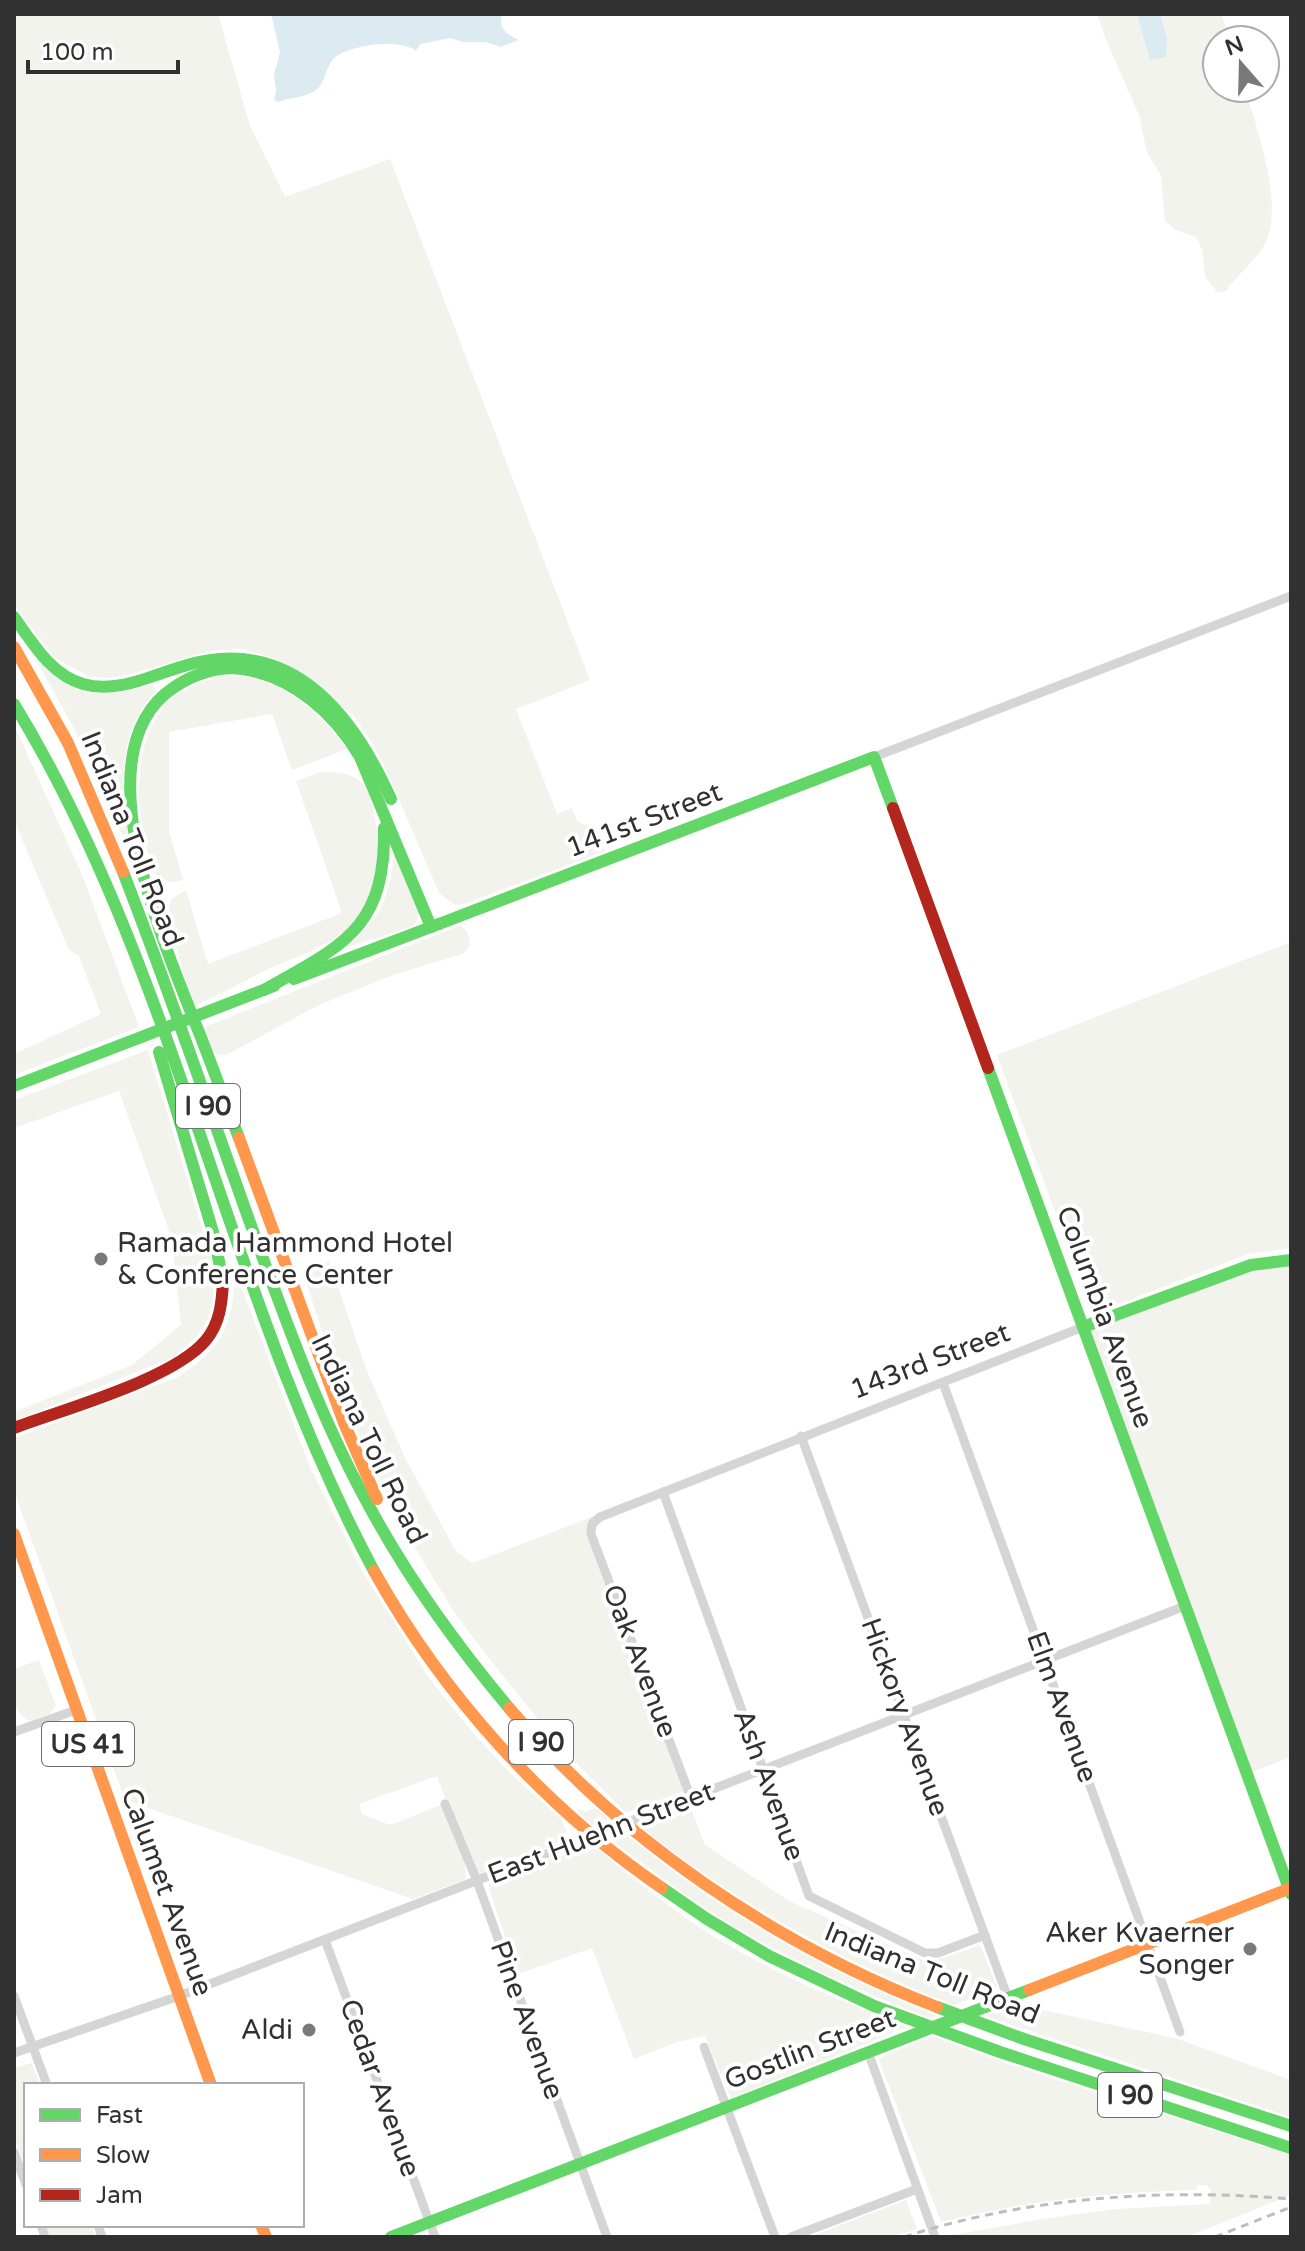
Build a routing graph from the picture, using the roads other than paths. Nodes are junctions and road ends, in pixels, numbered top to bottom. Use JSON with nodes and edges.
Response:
{"nodes":[{"id":1,"x":1291,"y":596,"type":"edge"},
{"id":2,"x":14,"y":617,"type":"edge"},
{"id":3,"x":14,"y":647,"type":"edge"},
{"id":4,"x":14,"y":704,"type":"edge"},
{"id":5,"x":874,"y":757,"type":"junction"},
{"id":6,"x":371,"y":780,"type":"junction"},
{"id":7,"x":435,"y":926,"type":"junction"},
{"id":8,"x":264,"y":990,"type":"junction"},
{"id":9,"x":151,"y":1003,"type":"junction"},
{"id":10,"x":14,"y":1086,"type":"edge"},
{"id":11,"x":1291,"y":1260,"type":"edge"},
{"id":12,"x":1083,"y":1327,"type":"junction"},
{"id":13,"x":943,"y":1383,"type":"junction"},
{"id":14,"x":14,"y":1428,"type":"edge"},
{"id":15,"x":801,"y":1436,"type":"junction"},
{"id":16,"x":663,"y":1492,"type":"junction"},
{"id":17,"x":592,"y":1524,"type":"joint"},
{"id":18,"x":14,"y":1534,"type":"edge"},
{"id":19,"x":404,"y":1566,"type":"junction"},
{"id":20,"x":1185,"y":1606,"type":"junction"},
{"id":21,"x":1045,"y":1660,"type":"junction"},
{"id":22,"x":76,"y":1710,"type":"junction"},
{"id":23,"x":904,"y":1715,"type":"junction"},
{"id":24,"x":14,"y":1732,"type":"edge"},
{"id":25,"x":763,"y":1770,"type":"junction"},
{"id":26,"x":691,"y":1798,"type":"junction"},
{"id":27,"x":445,"y":1804,"type":"dead end"},
{"id":28,"x":477,"y":1881,"type":"junction"},
{"id":29,"x":1290,"y":1890,"type":"edge"},
{"id":30,"x":985,"y":1935,"type":"junction"},
{"id":31,"x":325,"y":1940,"type":"junction"},
{"id":32,"x":1148,"y":1943,"type":"junction"},
{"id":33,"x":14,"y":1996,"type":"edge"},
{"id":34,"x":179,"y":1996,"type":"junction"},
{"id":35,"x":1008,"y":1998,"type":"junction"},
{"id":36,"x":1180,"y":2032,"type":"dead end"},
{"id":37,"x":33,"y":2046,"type":"junction"},
{"id":38,"x":704,"y":2047,"type":"dead end"},
{"id":39,"x":868,"y":2052,"type":"junction"},
{"id":40,"x":14,"y":2053,"type":"edge"},
{"id":41,"x":46,"y":2083,"type":"edge"},
{"id":42,"x":210,"y":2083,"type":"edge"},
{"id":43,"x":727,"y":2107,"type":"junction"},
{"id":44,"x":1291,"y":2126,"type":"edge"},
{"id":45,"x":1287,"y":2146,"type":"edge"},
{"id":46,"x":14,"y":2152,"type":"edge"},
{"id":47,"x":580,"y":2164,"type":"junction"},
{"id":48,"x":24,"y":2180,"type":"edge"},
{"id":49,"x":917,"y":2189,"type":"junction"},
{"id":50,"x":430,"y":2222,"type":"junction"},
{"id":51,"x":391,"y":2237,"type":"edge"},
{"id":52,"x":435,"y":2237,"type":"edge"},
{"id":53,"x":607,"y":2237,"type":"edge"},
{"id":54,"x":775,"y":2237,"type":"edge"},
{"id":55,"x":791,"y":2237,"type":"edge"},
{"id":56,"x":935,"y":2237,"type":"edge"}],
"edges":[{"from":1,"to":5,"type":"street","name":"141st Street"},
{"from":2,"to":7,"type":"main road"},
{"from":3,"to":19,"type":"main road","name":"Indiana Toll Road","number":"I 90"},
{"from":4,"to":9,"type":"main road","name":"Indiana Toll Road","number":"I 90"},
{"from":5,"to":7,"type":"main road","name":"141st Street"},
{"from":5,"to":12,"type":"main road","name":"Columbia Avenue"},
{"from":6,"to":7,"type":"main road"},
{"from":6,"to":8,"type":"main road"},
{"from":6,"to":19,"type":"main road"},
{"from":7,"to":8,"type":"main road","name":"141st Street"},
{"from":8,"to":10,"type":"main road","name":"141st Street"},
{"from":9,"to":14,"type":"main road"},
{"from":9,"to":45,"type":"main road","name":"Indiana Toll Road","number":"I 90"},
{"from":11,"to":12,"type":"main road","name":"143rd Street"},
{"from":12,"to":13,"type":"street","name":"143rd Street"},
{"from":12,"to":20,"type":"main road","name":"Columbia Avenue"},
{"from":13,"to":15,"type":"street","name":"143rd Street"},
{"from":13,"to":21,"type":"street","name":"Elm Avenue"},
{"from":15,"to":16,"type":"street","name":"143rd Street"},
{"from":15,"to":23,"type":"street","name":"Hickory Avenue"},
{"from":16,"to":17,"type":"street","name":"143rd Street"},
{"from":16,"to":25,"type":"street","name":"Ash Avenue"},
{"from":17,"to":26,"type":"street","name":"Oak Avenue"},
{"from":18,"to":22,"type":"main road","name":"Calumet Avenue","number":"US 41"},
{"from":19,"to":44,"type":"main road","name":"Indiana Toll Road","number":"I 90"},
{"from":20,"to":21,"type":"street","name":"East Huehn Street"},
{"from":20,"to":29,"type":"main road","name":"Columbia Avenue"},
{"from":21,"to":23,"type":"street","name":"East Huehn Street"},
{"from":21,"to":32,"type":"street","name":"Elm Avenue"},
{"from":22,"to":24,"type":"street"},
{"from":22,"to":34,"type":"main road","name":"Calumet Avenue","number":"US 41"},
{"from":23,"to":25,"type":"street","name":"East Huehn Street"},
{"from":23,"to":30,"type":"street","name":"Hickory Avenue"},
{"from":25,"to":26,"type":"street","name":"East Huehn Street"},
{"from":25,"to":30,"type":"street","name":"Ash Avenue"},
{"from":26,"to":28,"type":"street","name":"East Huehn Street"},
{"from":27,"to":28,"type":"street","name":"Pine Avenue"},
{"from":28,"to":31,"type":"street","name":"East Huehn Street"},
{"from":28,"to":47,"type":"street","name":"Pine Avenue"},
{"from":29,"to":32,"type":"main road","name":"Gostlin Street"},
{"from":30,"to":35,"type":"street","name":"Hickory Avenue"},
{"from":31,"to":34,"type":"street","name":"East Huehn Street"},
{"from":31,"to":50,"type":"street","name":"Cedar Avenue"},
{"from":32,"to":35,"type":"main road","name":"Gostlin Street"},
{"from":32,"to":36,"type":"street","name":"Elm Avenue"},
{"from":33,"to":37,"type":"street"},
{"from":34,"to":37,"type":"street","name":"East Huehn Street"},
{"from":34,"to":42,"type":"main road","name":"Calumet Avenue","number":"US 41"},
{"from":35,"to":39,"type":"main road","name":"Gostlin Street"},
{"from":37,"to":40,"type":"street","name":"East Huehn Street"},
{"from":37,"to":41,"type":"street"},
{"from":38,"to":43,"type":"street"},
{"from":39,"to":43,"type":"main road","name":"Gostlin Street"},
{"from":39,"to":49,"type":"street"},
{"from":43,"to":47,"type":"main road","name":"Gostlin Street"},
{"from":43,"to":54,"type":"street"},
{"from":46,"to":48,"type":"street"},
{"from":47,"to":50,"type":"main road","name":"Gostlin Street"},
{"from":47,"to":53,"type":"street","name":"Pine Avenue"},
{"from":49,"to":55,"type":"street"},
{"from":49,"to":56,"type":"street"},
{"from":50,"to":51,"type":"main road","name":"Gostlin Street"},
{"from":50,"to":52,"type":"street","name":"Cedar Avenue"}]}
